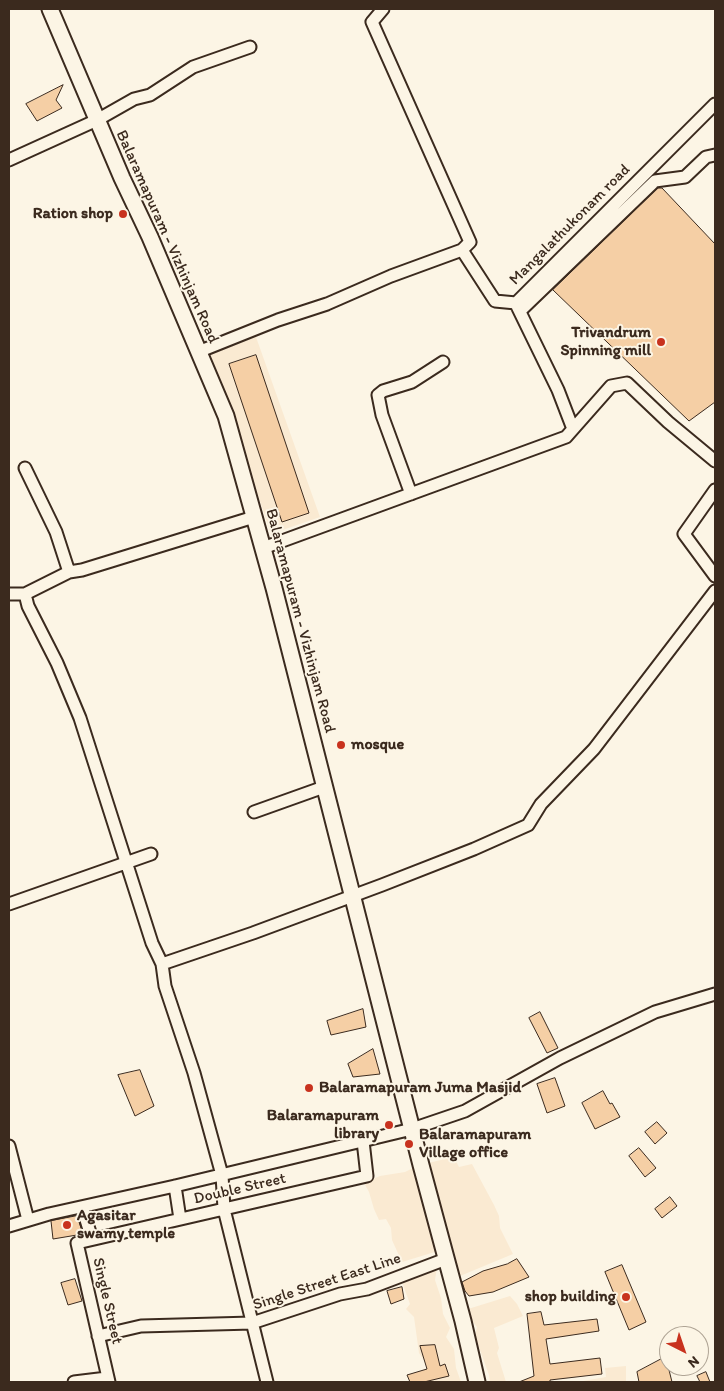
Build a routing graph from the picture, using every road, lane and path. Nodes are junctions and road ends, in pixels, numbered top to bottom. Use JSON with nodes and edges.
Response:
{"nodes":[{"id":1,"x":50,"y":9,"type":"edge"},
{"id":2,"x":383,"y":9,"type":"edge"},
{"id":3,"x":250,"y":47,"type":"dead end"},
{"id":4,"x":715,"y":104,"type":"edge"},
{"id":5,"x":97,"y":120,"type":"junction"},
{"id":6,"x":715,"y":155,"type":"edge"},
{"id":7,"x":9,"y":160,"type":"edge"},
{"id":8,"x":462,"y":250,"type":"junction"},
{"id":9,"x":518,"y":307,"type":"junction"},
{"id":10,"x":198,"y":352,"type":"junction"},
{"id":11,"x":443,"y":362,"type":"dead end"},
{"id":12,"x":573,"y":429,"type":"junction"},
{"id":13,"x":715,"y":461,"type":"edge"},
{"id":14,"x":25,"y":468,"type":"dead end"},
{"id":15,"x":715,"y":490,"type":"edge"},
{"id":16,"x":411,"y":494,"type":"junction"},
{"id":17,"x":254,"y":517,"type":"junction"},
{"id":18,"x":263,"y":548,"type":"junction"},
{"id":19,"x":69,"y":572,"type":"junction"},
{"id":20,"x":715,"y":576,"type":"edge"},
{"id":21,"x":715,"y":591,"type":"edge"},
{"id":22,"x":9,"y":594,"type":"edge"},
{"id":23,"x":25,"y":594,"type":"junction"},
{"id":24,"x":324,"y":787,"type":"junction"},
{"id":25,"x":254,"y":812,"type":"dead end"},
{"id":26,"x":150,"y":854,"type":"dead end"},
{"id":27,"x":126,"y":862,"type":"junction"},
{"id":28,"x":352,"y":897,"type":"junction"},
{"id":29,"x":9,"y":904,"type":"edge"},
{"id":30,"x":162,"y":964,"type":"junction"},
{"id":31,"x":715,"y":994,"type":"edge"},
{"id":32,"x":412,"y":1129,"type":"junction"},
{"id":33,"x":363,"y":1141,"type":"junction"},
{"id":34,"x":9,"y":1146,"type":"edge"},
{"id":35,"x":222,"y":1175,"type":"junction"},
{"id":36,"x":175,"y":1186,"type":"junction"},
{"id":37,"x":82,"y":1207,"type":"junction"},
{"id":38,"x":224,"y":1209,"type":"junction"},
{"id":39,"x":180,"y":1219,"type":"junction"},
{"id":40,"x":28,"y":1220,"type":"junction"},
{"id":41,"x":9,"y":1226,"type":"edge"},
{"id":42,"x":92,"y":1239,"type":"junction"},
{"id":43,"x":446,"y":1259,"type":"junction"},
{"id":44,"x":252,"y":1323,"type":"junction"},
{"id":45,"x":98,"y":1336,"type":"junction"},
{"id":46,"x":108,"y":1380,"type":"edge"},
{"id":47,"x":74,"y":1382,"type":"edge"},
{"id":48,"x":267,"y":1382,"type":"edge"},
{"id":49,"x":477,"y":1382,"type":"edge"}],
"edges":[{"from":1,"to":5,"type":"main road","name":"Balaramapuram - Vizhinjam Road"},
{"from":2,"to":8,"type":"street"},
{"from":3,"to":5,"type":"street"},
{"from":4,"to":9,"type":"street","name":"Mangalathukonam road"},
{"from":5,"to":7,"type":"street"},
{"from":5,"to":10,"type":"main road","name":"Balaramapuram - Vizhinjam Road"},
{"from":6,"to":9,"type":"street"},
{"from":8,"to":9,"type":"street","name":"Mangalathukonam road"},
{"from":8,"to":10,"type":"street"},
{"from":9,"to":12,"type":"street"},
{"from":10,"to":17,"type":"main road","name":"Balaramapuram - Vizhinjam Road"},
{"from":11,"to":16,"type":"street"},
{"from":12,"to":13,"type":"street"},
{"from":12,"to":16,"type":"street"},
{"from":14,"to":19,"type":"street"},
{"from":15,"to":20,"type":"street"},
{"from":16,"to":18,"type":"street"},
{"from":17,"to":18,"type":"main road","name":"Balaramapuram - Vizhinjam Road"},
{"from":17,"to":19,"type":"street"},
{"from":18,"to":24,"type":"main road","name":"Balaramapuram - Vizhinjam Road"},
{"from":19,"to":23,"type":"street"},
{"from":21,"to":28,"type":"street"},
{"from":22,"to":23,"type":"street"},
{"from":23,"to":27,"type":"street"},
{"from":24,"to":25,"type":"street"},
{"from":24,"to":28,"type":"main road","name":"Balaramapuram - Vizhinjam Road"},
{"from":26,"to":27,"type":"street"},
{"from":27,"to":29,"type":"street"},
{"from":27,"to":30,"type":"street"},
{"from":28,"to":30,"type":"street"},
{"from":28,"to":32,"type":"main road","name":"Balaramapuram - Vizhinjam Road"},
{"from":30,"to":35,"type":"street"},
{"from":31,"to":32,"type":"street"},
{"from":32,"to":33,"type":"street"},
{"from":32,"to":43,"type":"main road","name":"Balaramapuram - Vizhinjam Road"},
{"from":33,"to":35,"type":"street"},
{"from":33,"to":38,"type":"street","name":"Double Street"},
{"from":34,"to":40,"type":"street"},
{"from":35,"to":36,"type":"street"},
{"from":35,"to":38,"type":"street"},
{"from":36,"to":37,"type":"street"},
{"from":36,"to":39,"type":"street"},
{"from":37,"to":40,"type":"street"},
{"from":37,"to":42,"type":"street"},
{"from":38,"to":39,"type":"street","name":"Double Street"},
{"from":38,"to":44,"type":"street"},
{"from":39,"to":42,"type":"street","name":"Double Street"},
{"from":40,"to":41,"type":"street"},
{"from":42,"to":45,"type":"street","name":"Single Street"},
{"from":43,"to":44,"type":"street","name":"Single Street East Line"},
{"from":43,"to":49,"type":"main road","name":"Balaramapuram - Vizhinjam Road"},
{"from":44,"to":45,"type":"street","name":"Single Street East Line"},
{"from":44,"to":48,"type":"street"},
{"from":45,"to":46,"type":"street","name":"Single Street"},
{"from":46,"to":47,"type":"street"}]}
